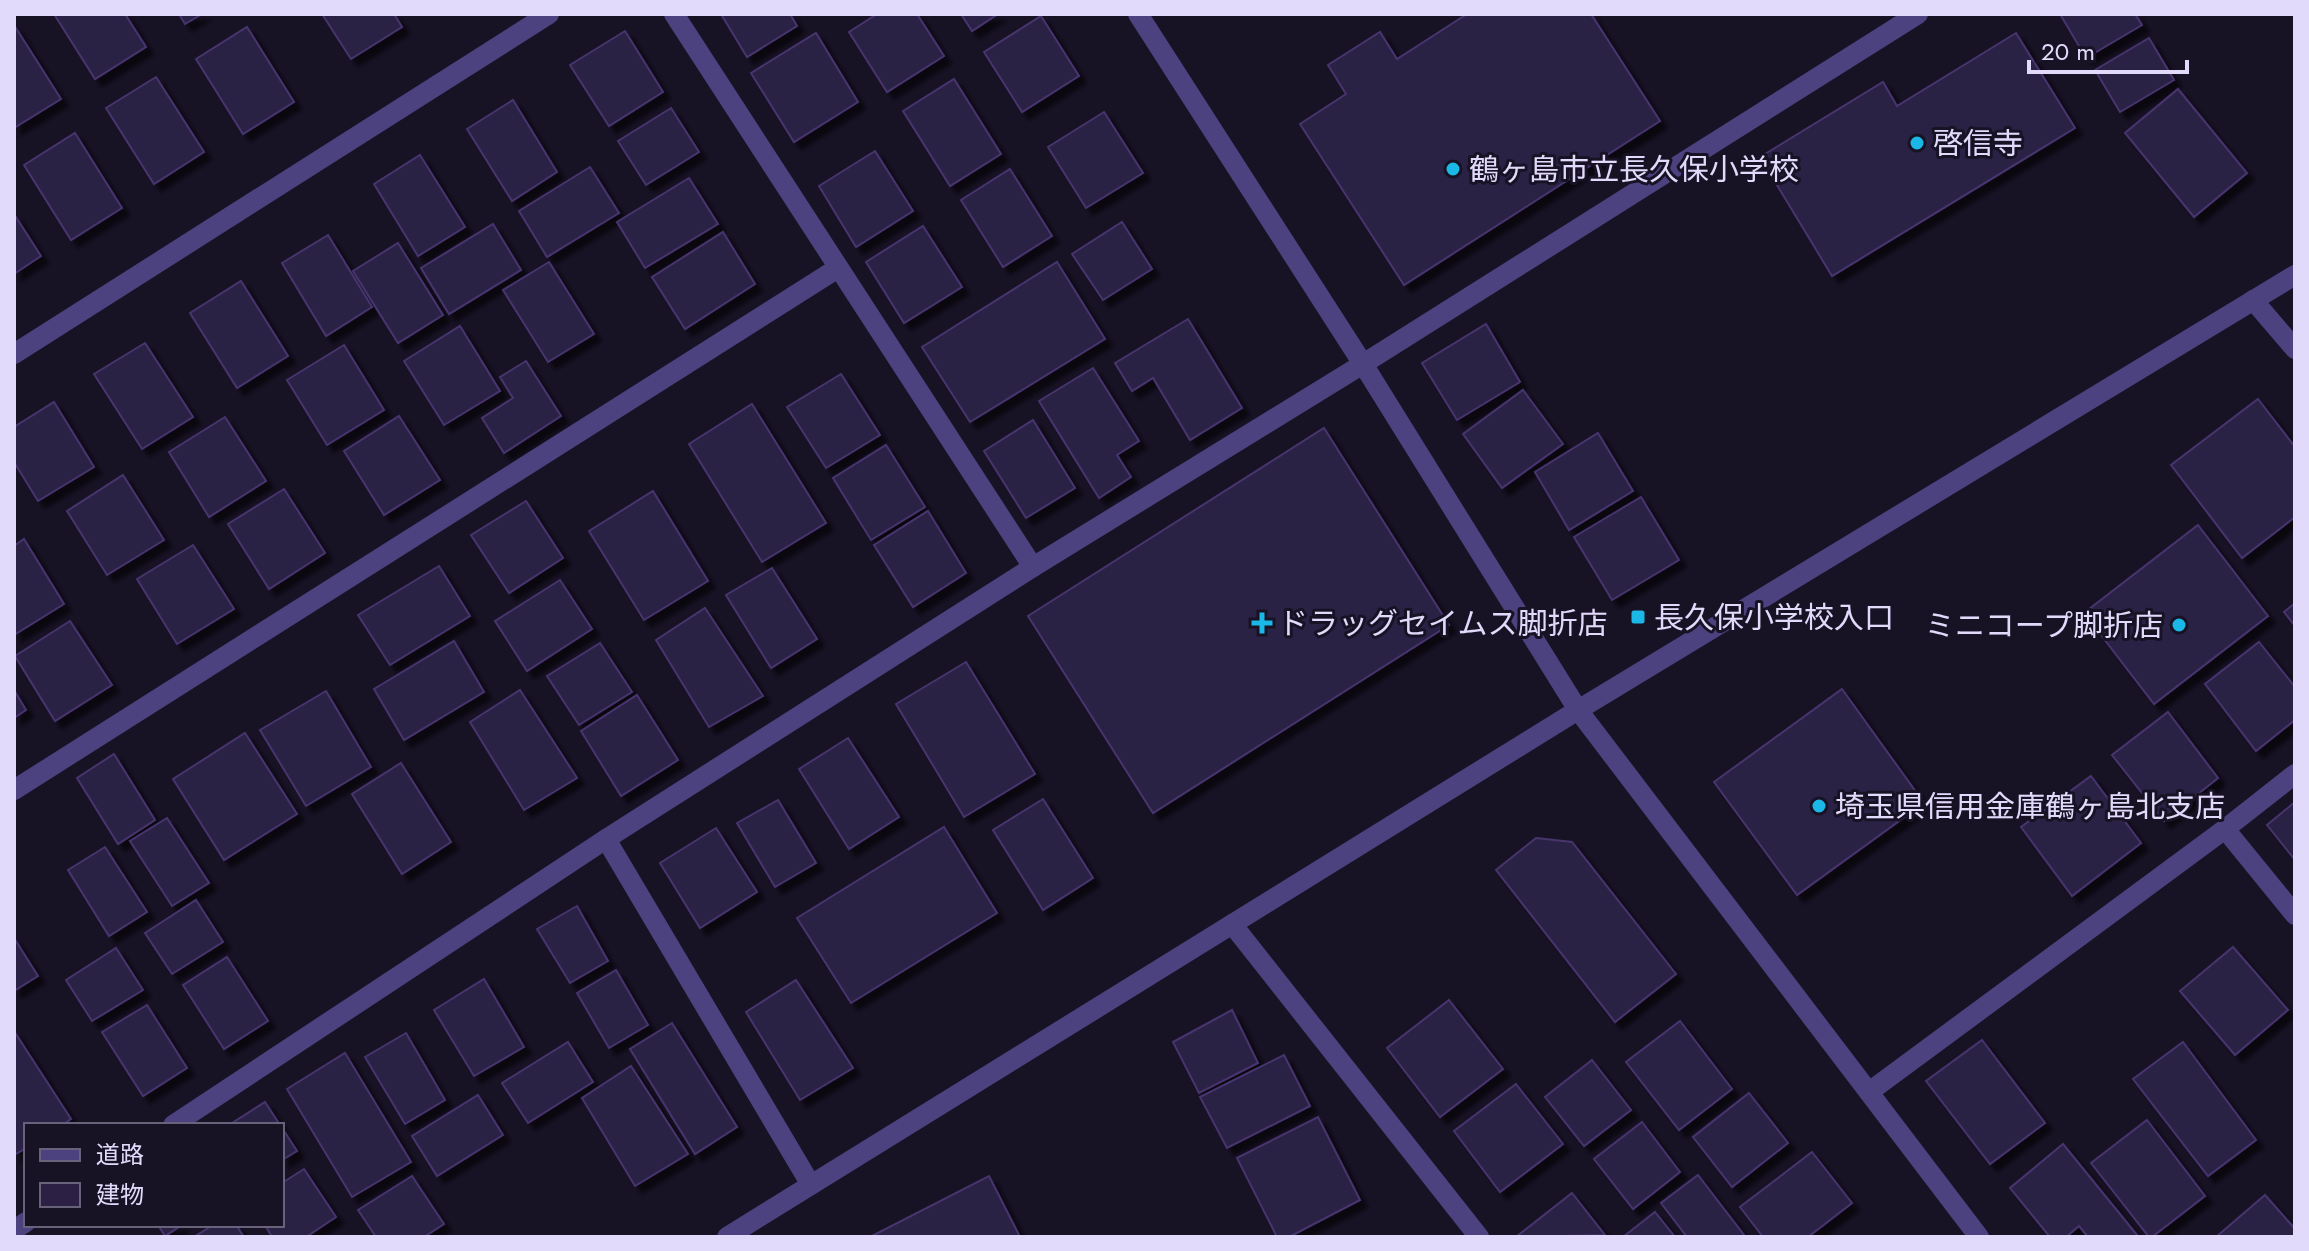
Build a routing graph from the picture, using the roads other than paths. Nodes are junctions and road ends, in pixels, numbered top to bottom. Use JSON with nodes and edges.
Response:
{"nodes":[{"id":1,"x":549,"y":14,"type":"edge"},
{"id":2,"x":674,"y":14,"type":"edge"},
{"id":3,"x":1138,"y":14,"type":"edge"},
{"id":4,"x":1918,"y":14,"type":"edge"},
{"id":5,"x":838,"y":268,"type":"junction"},
{"id":6,"x":2295,"y":275,"type":"edge"},
{"id":7,"x":2253,"y":300,"type":"junction"},
{"id":8,"x":2295,"y":349,"type":"edge"},
{"id":9,"x":14,"y":354,"type":"edge"},
{"id":10,"x":1363,"y":364,"type":"junction"},
{"id":11,"x":1033,"y":567,"type":"junction"},
{"id":12,"x":1578,"y":710,"type":"junction"},
{"id":13,"x":2295,"y":774,"type":"edge"},
{"id":14,"x":14,"y":790,"type":"edge"},
{"id":15,"x":2225,"y":829,"type":"junction"},
{"id":16,"x":606,"y":839,"type":"junction"},
{"id":17,"x":2295,"y":915,"type":"edge"},
{"id":18,"x":1232,"y":924,"type":"junction"},
{"id":19,"x":1869,"y":1092,"type":"junction"},
{"id":20,"x":176,"y":1123,"type":"edge"},
{"id":21,"x":811,"y":1185,"type":"junction"},
{"id":22,"x":727,"y":1237,"type":"edge"},
{"id":23,"x":1479,"y":1237,"type":"edge"},
{"id":24,"x":1979,"y":1237,"type":"edge"}],
"edges":[{"from":1,"to":9,"type":"street"},
{"from":2,"to":5,"type":"street"},
{"from":3,"to":10,"type":"street"},
{"from":4,"to":10,"type":"street"},
{"from":5,"to":11,"type":"street"},
{"from":5,"to":14,"type":"street"},
{"from":6,"to":7,"type":"street"},
{"from":7,"to":8,"type":"street"},
{"from":7,"to":12,"type":"street"},
{"from":10,"to":11,"type":"street"},
{"from":10,"to":12,"type":"street"},
{"from":11,"to":16,"type":"street"},
{"from":12,"to":18,"type":"street"},
{"from":12,"to":19,"type":"street"},
{"from":13,"to":15,"type":"street"},
{"from":15,"to":17,"type":"street"},
{"from":15,"to":19,"type":"street"},
{"from":16,"to":20,"type":"street"},
{"from":16,"to":21,"type":"street"},
{"from":18,"to":21,"type":"street"},
{"from":18,"to":23,"type":"street"},
{"from":19,"to":24,"type":"street"},
{"from":21,"to":22,"type":"street"}]}
